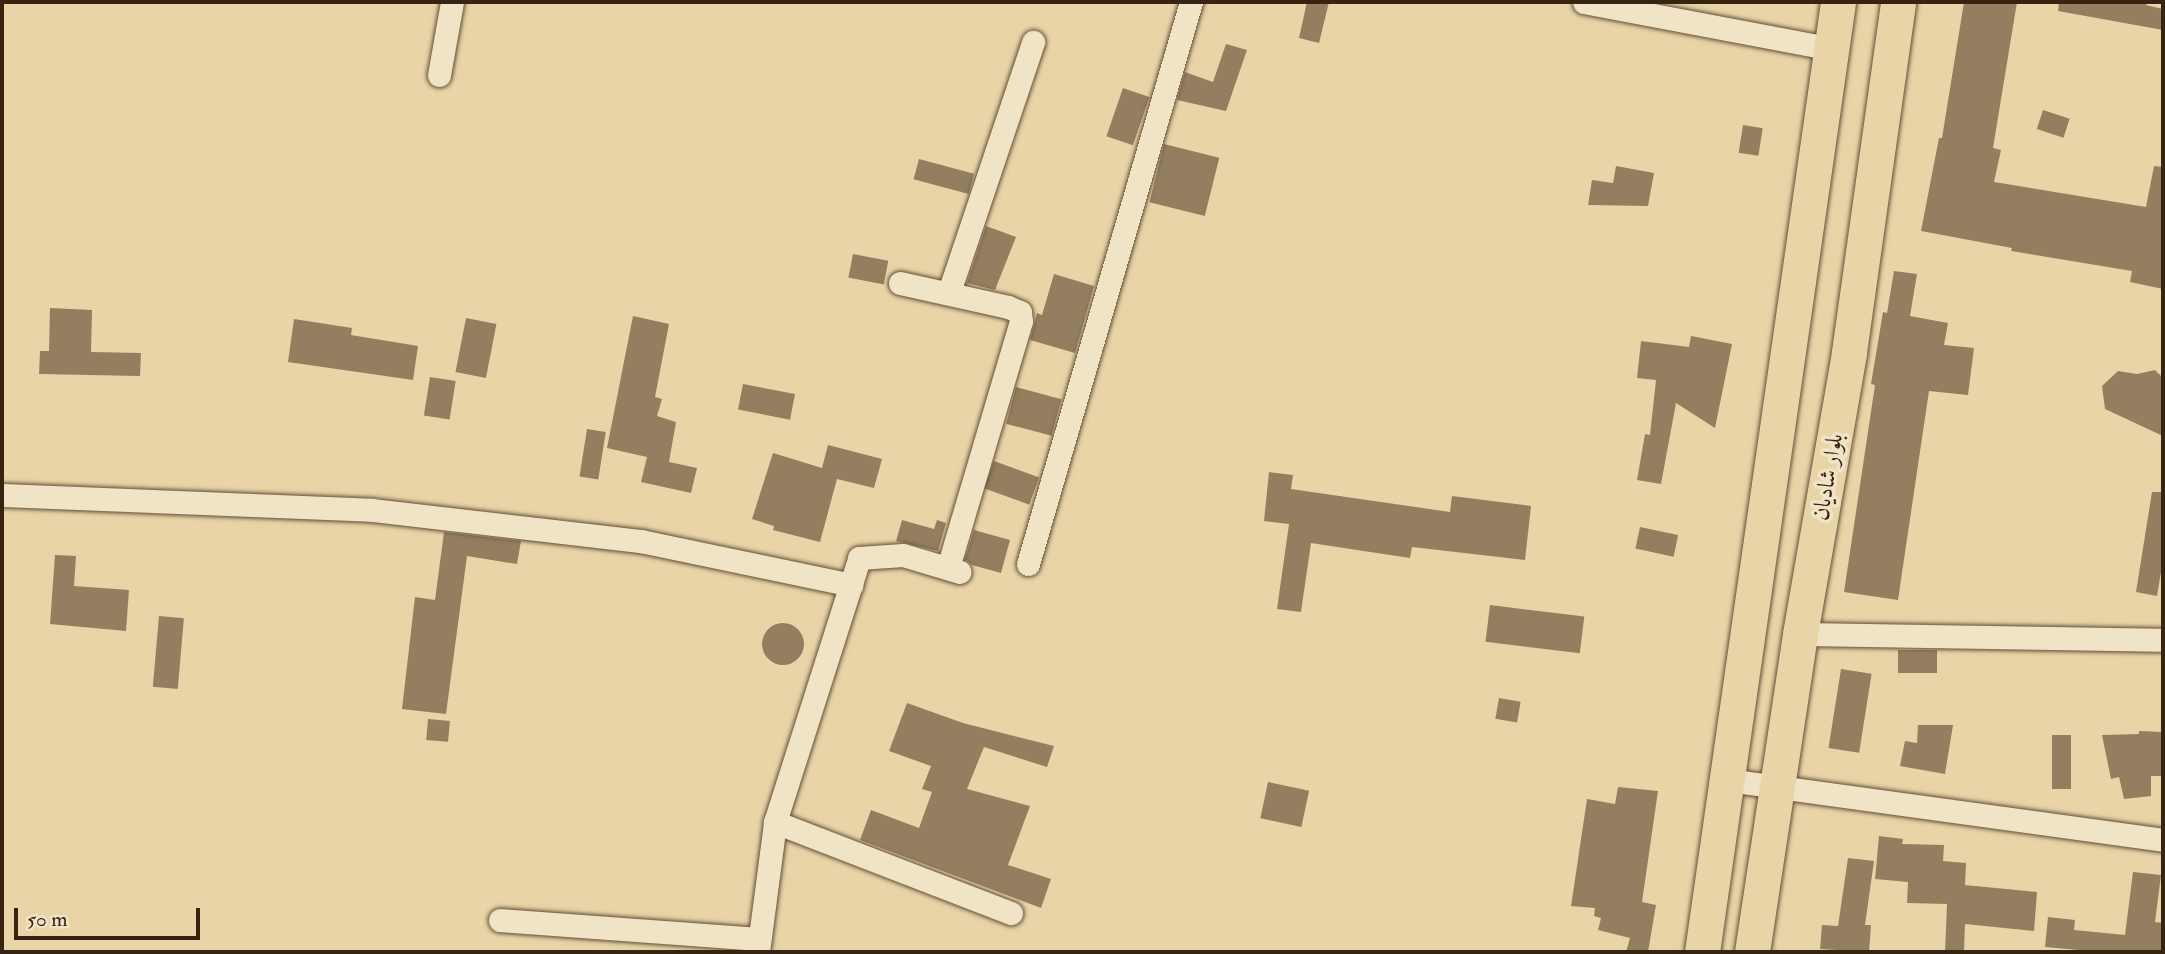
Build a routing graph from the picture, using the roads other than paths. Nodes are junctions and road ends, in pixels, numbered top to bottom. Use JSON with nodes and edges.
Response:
{"nodes":[{"id":1,"x":452,"y":2,"type":"edge"},
{"id":2,"x":1191,"y":2,"type":"edge"},
{"id":3,"x":1584,"y":2,"type":"edge"},
{"id":4,"x":1838,"y":2,"type":"edge"},
{"id":5,"x":1898,"y":2,"type":"edge"},
{"id":6,"x":1033,"y":42,"type":"dead end"},
{"id":7,"x":1832,"y":49,"type":"junction"},
{"id":8,"x":439,"y":75,"type":"dead end"},
{"id":9,"x":900,"y":283,"type":"dead end"},
{"id":10,"x":948,"y":292,"type":"junction"},
{"id":11,"x":2,"y":495,"type":"edge"},
{"id":12,"x":1028,"y":564,"type":"dead end"},
{"id":13,"x":850,"y":585,"type":"junction"},
{"id":14,"x":1800,"y":634,"type":"junction"},
{"id":15,"x":2163,"y":640,"type":"edge"},
{"id":16,"x":1727,"y":779,"type":"junction"},
{"id":17,"x":1777,"y":786,"type":"junction"},
{"id":18,"x":775,"y":822,"type":"junction"},
{"id":19,"x":2163,"y":840,"type":"edge"},
{"id":20,"x":1011,"y":913,"type":"dead end"},
{"id":21,"x":500,"y":920,"type":"dead end"},
{"id":22,"x":758,"y":946,"type":"edge"},
{"id":23,"x":1702,"y":952,"type":"edge"},
{"id":24,"x":1752,"y":952,"type":"edge"}],
"edges":[{"from":1,"to":8,"type":"street"},
{"from":2,"to":12,"type":"street"},
{"from":3,"to":7,"type":"street"},
{"from":4,"to":7,"type":"main road"},
{"from":5,"to":14,"type":"main road","name":"بلوار شادیان"},
{"from":6,"to":10,"type":"street"},
{"from":7,"to":16,"type":"main road"},
{"from":9,"to":10,"type":"street"},
{"from":10,"to":13,"type":"street"},
{"from":11,"to":13,"type":"street"},
{"from":13,"to":18,"type":"street"},
{"from":14,"to":15,"type":"street"},
{"from":14,"to":17,"type":"main road","name":"بلوار شادیان"},
{"from":16,"to":17,"type":"street"},
{"from":16,"to":23,"type":"main road"},
{"from":17,"to":19,"type":"street"},
{"from":17,"to":24,"type":"main road","name":"بلوار شادیان"},
{"from":18,"to":20,"type":"street"},
{"from":18,"to":22,"type":"street"},
{"from":21,"to":22,"type":"street"}]}
